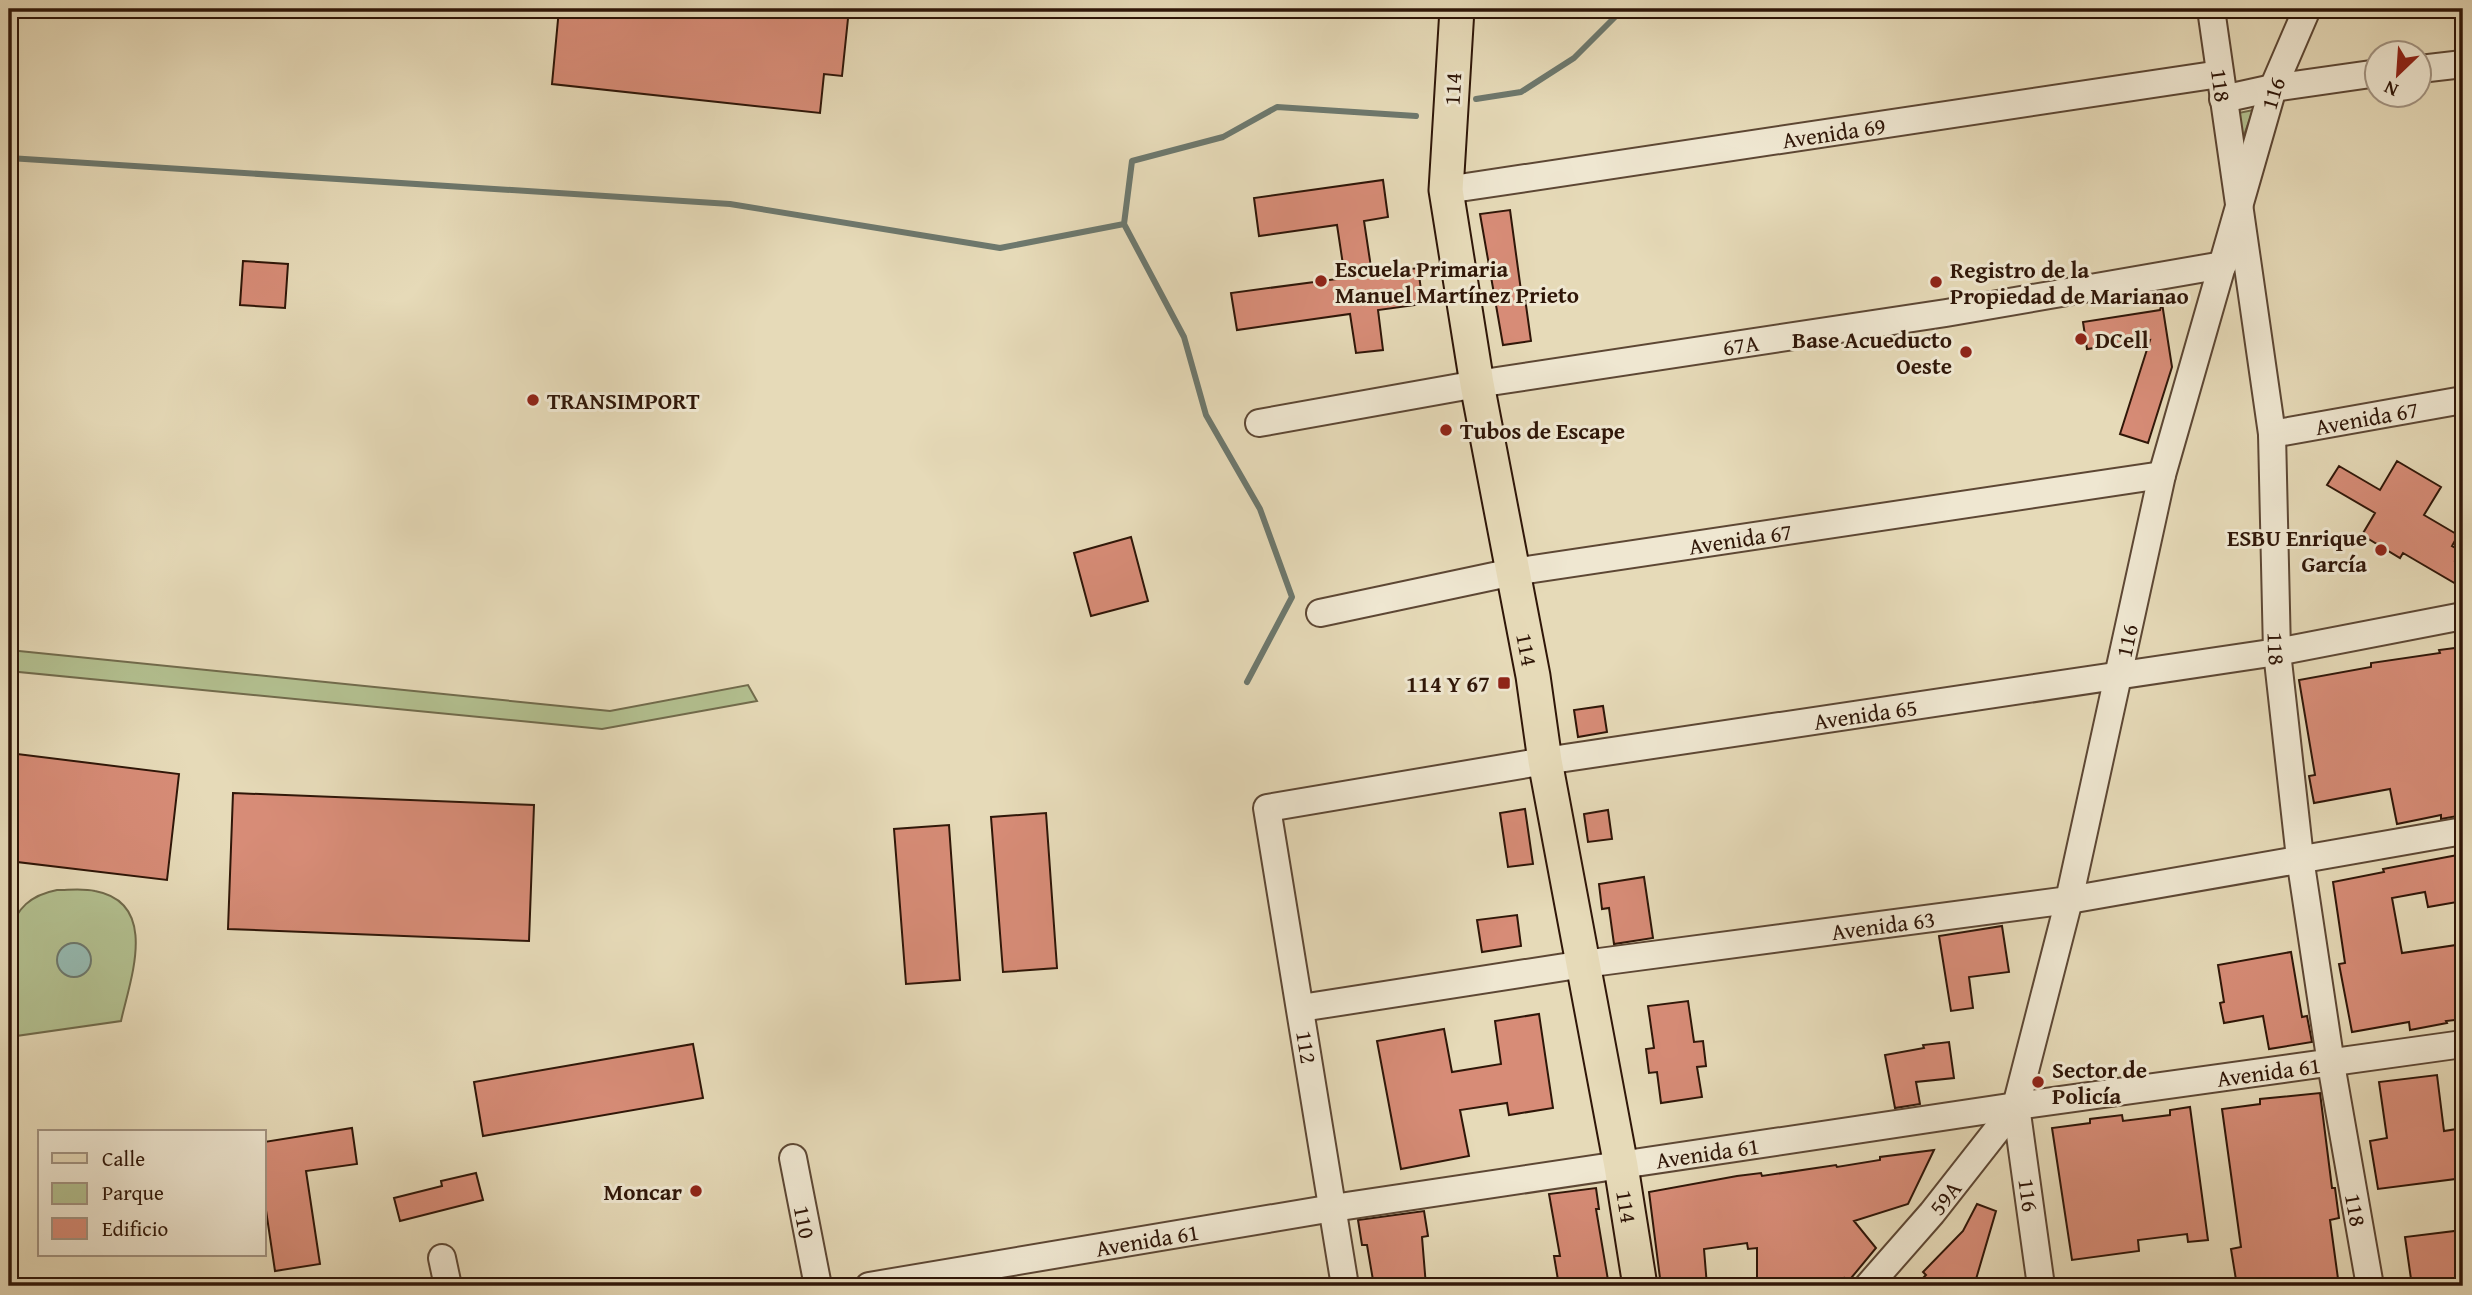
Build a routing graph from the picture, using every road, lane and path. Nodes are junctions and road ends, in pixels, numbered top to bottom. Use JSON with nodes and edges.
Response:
{"nodes":[{"id":1,"x":1457,"y":9,"type":"edge"},
{"id":2,"x":2211,"y":9,"type":"edge"},
{"id":3,"x":2307,"y":9,"type":"edge"},
{"id":4,"x":2463,"y":64,"type":"edge"},
{"id":5,"x":2434,"y":67,"type":"edge"},
{"id":6,"x":2364,"y":76,"type":"edge"},
{"id":7,"x":2221,"y":86,"type":"junction"},
{"id":8,"x":2273,"y":88,"type":"junction"},
{"id":9,"x":1446,"y":190,"type":"junction"},
{"id":10,"x":2240,"y":206,"type":"junction"},
{"id":11,"x":2223,"y":265,"type":"junction"},
{"id":12,"x":1476,"y":384,"type":"junction"},
{"id":13,"x":2463,"y":400,"type":"edge"},
{"id":14,"x":1259,"y":423,"type":"dead end"},
{"id":15,"x":2272,"y":434,"type":"junction"},
{"id":16,"x":2162,"y":475,"type":"junction"},
{"id":17,"x":1513,"y":572,"type":"junction"},
{"id":18,"x":1320,"y":612,"type":"dead end"},
{"id":19,"x":2463,"y":616,"type":"edge"},
{"id":20,"x":2277,"y":652,"type":"junction"},
{"id":21,"x":2117,"y":676,"type":"junction"},
{"id":22,"x":1545,"y":761,"type":"junction"},
{"id":23,"x":1267,"y":808,"type":"joint"},
{"id":24,"x":2463,"y":831,"type":"edge"},
{"id":25,"x":2300,"y":859,"type":"junction"},
{"id":26,"x":2068,"y":900,"type":"junction"},
{"id":27,"x":1584,"y":964,"type":"junction"},
{"id":28,"x":1301,"y":1008,"type":"junction"},
{"id":29,"x":2463,"y":1044,"type":"edge"},
{"id":30,"x":2331,"y":1064,"type":"junction"},
{"id":31,"x":2016,"y":1106,"type":"junction"},
{"id":32,"x":793,"y":1158,"type":"dead end"},
{"id":33,"x":1621,"y":1166,"type":"junction"},
{"id":34,"x":1333,"y":1208,"type":"junction"},
{"id":35,"x":442,"y":1258,"type":"dead end"},
{"id":36,"x":448,"y":1286,"type":"edge"},
{"id":37,"x":818,"y":1286,"type":"edge"},
{"id":38,"x":869,"y":1286,"type":"edge"},
{"id":39,"x":1345,"y":1286,"type":"edge"},
{"id":40,"x":1640,"y":1286,"type":"edge"},
{"id":41,"x":1868,"y":1286,"type":"edge"},
{"id":42,"x":2041,"y":1286,"type":"edge"},
{"id":43,"x":2370,"y":1286,"type":"edge"}],
"edges":[{"from":1,"to":9,"type":"main road","name":"114"},
{"from":2,"to":7,"type":"street","name":"118"},
{"from":3,"to":8,"type":"street","name":"116"},
{"from":4,"to":5,"type":"street"},
{"from":6,"to":8,"type":"street","name":"Avenida 69"},
{"from":7,"to":8,"type":"street","name":"Avenida 69"},
{"from":7,"to":9,"type":"street","name":"Avenida 69"},
{"from":7,"to":10,"type":"street","name":"118"},
{"from":8,"to":10,"type":"street","name":"116"},
{"from":9,"to":12,"type":"main road","name":"114"},
{"from":10,"to":11,"type":"street","name":"116"},
{"from":10,"to":15,"type":"street","name":"118"},
{"from":11,"to":12,"type":"street","name":"67A"},
{"from":11,"to":16,"type":"street","name":"116"},
{"from":12,"to":14,"type":"street","name":"67A"},
{"from":12,"to":17,"type":"main road","name":"114"},
{"from":13,"to":15,"type":"street","name":"Avenida 67"},
{"from":15,"to":20,"type":"street","name":"118"},
{"from":16,"to":17,"type":"street","name":"Avenida 67"},
{"from":16,"to":21,"type":"street","name":"116"},
{"from":17,"to":18,"type":"street","name":"Avenida 67"},
{"from":17,"to":22,"type":"main road","name":"114"},
{"from":19,"to":20,"type":"street","name":"Avenida 65"},
{"from":20,"to":21,"type":"street","name":"Avenida 65"},
{"from":20,"to":25,"type":"street","name":"118"},
{"from":21,"to":22,"type":"street","name":"Avenida 65"},
{"from":21,"to":26,"type":"street","name":"116"},
{"from":22,"to":23,"type":"street","name":"Avenida 65"},
{"from":22,"to":27,"type":"main road","name":"114"},
{"from":23,"to":28,"type":"street","name":"112"},
{"from":24,"to":25,"type":"street","name":"Avenida 63"},
{"from":25,"to":26,"type":"street","name":"Avenida 63"},
{"from":25,"to":30,"type":"street","name":"118"},
{"from":26,"to":27,"type":"street","name":"Avenida 63"},
{"from":26,"to":31,"type":"street","name":"116"},
{"from":27,"to":28,"type":"street","name":"Avenida 63"},
{"from":27,"to":33,"type":"main road","name":"114"},
{"from":28,"to":34,"type":"street","name":"112"},
{"from":29,"to":30,"type":"street","name":"Avenida 61"},
{"from":30,"to":31,"type":"street","name":"Avenida 61"},
{"from":30,"to":43,"type":"street","name":"118"},
{"from":31,"to":33,"type":"street","name":"Avenida 61"},
{"from":31,"to":41,"type":"street","name":"59A"},
{"from":31,"to":42,"type":"street","name":"116"},
{"from":32,"to":37,"type":"street","name":"110"},
{"from":33,"to":34,"type":"street","name":"Avenida 61"},
{"from":33,"to":40,"type":"main road","name":"114"},
{"from":34,"to":38,"type":"street","name":"Avenida 61"},
{"from":34,"to":39,"type":"street","name":"112"},
{"from":35,"to":36,"type":"street"}]}
